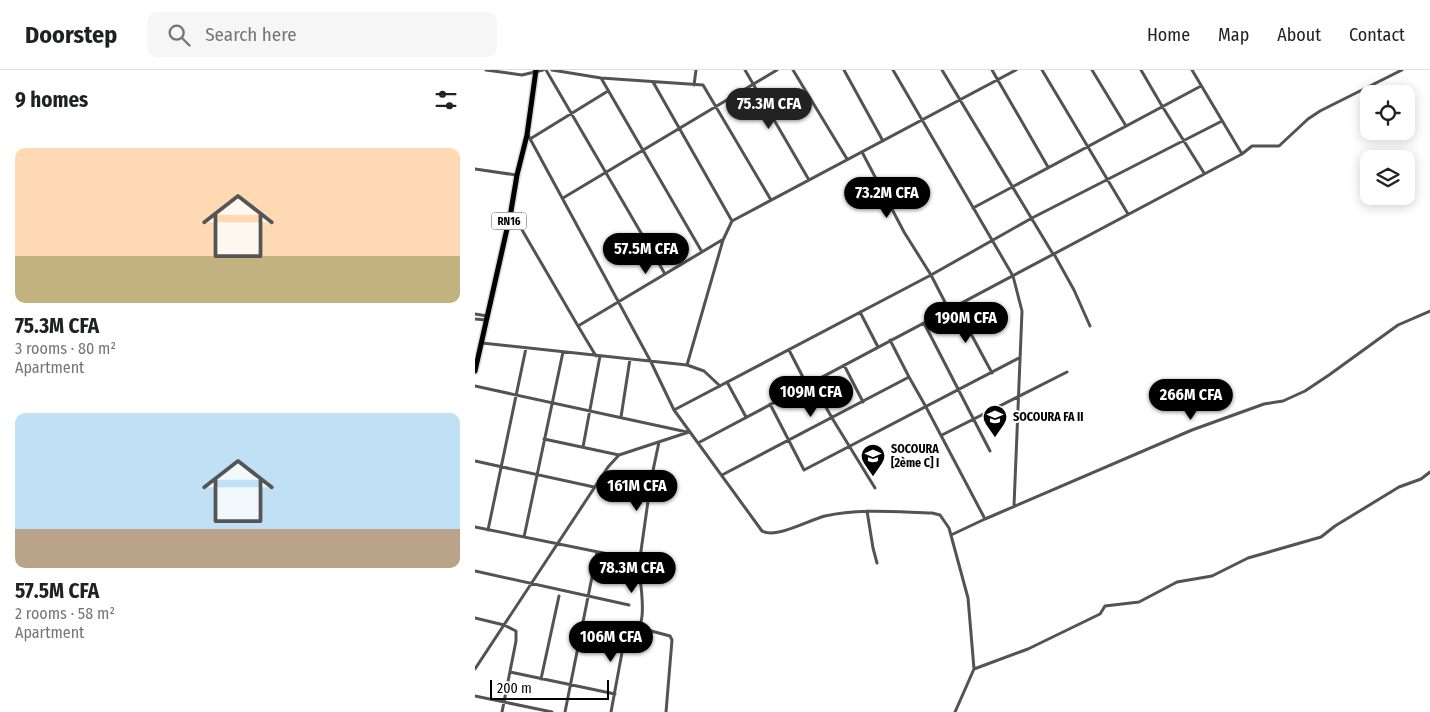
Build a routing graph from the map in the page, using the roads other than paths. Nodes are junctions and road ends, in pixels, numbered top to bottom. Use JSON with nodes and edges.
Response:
{"nodes":[{"id":1,"x":486,"y":70,"type":"edge"},
{"id":2,"x":545,"y":70,"type":"edge"},
{"id":3,"x":552,"y":70,"type":"edge"},
{"id":4,"x":696,"y":70,"type":"edge"},
{"id":5,"x":745,"y":70,"type":"edge"},
{"id":6,"x":777,"y":70,"type":"edge"},
{"id":7,"x":793,"y":70,"type":"edge"},
{"id":8,"x":844,"y":70,"type":"edge"},
{"id":9,"x":893,"y":70,"type":"edge"},
{"id":10,"x":942,"y":70,"type":"edge"},
{"id":11,"x":992,"y":70,"type":"edge"},
{"id":12,"x":1016,"y":70,"type":"edge"},
{"id":13,"x":1042,"y":70,"type":"edge"},
{"id":14,"x":1092,"y":70,"type":"edge"},
{"id":15,"x":1141,"y":70,"type":"edge"},
{"id":16,"x":1192,"y":70,"type":"edge"},
{"id":17,"x":1402,"y":70,"type":"edge"},
{"id":18,"x":536,"y":71,"type":"edge"},
{"id":19,"x":601,"y":78,"type":"junction"},
{"id":20,"x":997,"y":80,"type":"junction"},
{"id":21,"x":653,"y":82,"type":"junction"},
{"id":22,"x":753,"y":84,"type":"junction"},
{"id":23,"x":694,"y":85,"type":"junction"},
{"id":24,"x":1201,"y":86,"type":"junction"},
{"id":25,"x":608,"y":91,"type":"junction"},
{"id":26,"x":960,"y":100,"type":"junction"},
{"id":27,"x":716,"y":105,"type":"junction"},
{"id":28,"x":1162,"y":106,"type":"junction"},
{"id":29,"x":572,"y":114,"type":"junction"},
{"id":30,"x":922,"y":120,"type":"junction"},
{"id":31,"x":1222,"y":121,"type":"junction"},
{"id":32,"x":1126,"y":126,"type":"junction"},
{"id":33,"x":680,"y":128,"type":"junction"},
{"id":34,"x":529,"y":137,"type":"junction"},
{"id":35,"x":883,"y":141,"type":"junction"},
{"id":36,"x":1184,"y":142,"type":"junction"},
{"id":37,"x":1088,"y":147,"type":"junction"},
{"id":38,"x":643,"y":150,"type":"junction"},
{"id":39,"x":862,"y":152,"type":"junction"},
{"id":40,"x":1241,"y":154,"type":"junction"},
{"id":41,"x":847,"y":160,"type":"junction"},
{"id":42,"x":1048,"y":167,"type":"junction"},
{"id":43,"x":475,"y":169,"type":"edge"},
{"id":44,"x":606,"y":172,"type":"junction"},
{"id":45,"x":1205,"y":173,"type":"junction"},
{"id":46,"x":517,"y":175,"type":"junction"},
{"id":47,"x":809,"y":180,"type":"junction"},
{"id":48,"x":1107,"y":180,"type":"junction"},
{"id":49,"x":1012,"y":187,"type":"junction"},
{"id":50,"x":563,"y":198,"type":"junction"},
{"id":51,"x":771,"y":200,"type":"junction"},
{"id":52,"x":973,"y":208,"type":"junction"},
{"id":53,"x":511,"y":211,"type":"junction"},
{"id":54,"x":1128,"y":214,"type":"junction"},
{"id":55,"x":1032,"y":218,"type":"junction"},
{"id":56,"x":732,"y":221,"type":"junction"},
{"id":57,"x":723,"y":240,"type":"junction"},
{"id":58,"x":991,"y":240,"type":"junction"},
{"id":59,"x":702,"y":252,"type":"junction"},
{"id":60,"x":1053,"y":254,"type":"junction"},
{"id":61,"x":665,"y":274,"type":"junction"},
{"id":62,"x":931,"y":275,"type":"junction"},
{"id":63,"x":1013,"y":276,"type":"junction"},
{"id":64,"x":619,"y":302,"type":"junction"},
{"id":65,"x":956,"y":306,"type":"junction"},
{"id":66,"x":949,"y":310,"type":"junction"},
{"id":67,"x":1430,"y":311,"type":"edge"},
{"id":68,"x":860,"y":312,"type":"junction"},
{"id":69,"x":475,"y":314,"type":"edge"},
{"id":70,"x":487,"y":318,"type":"junction"},
{"id":71,"x":475,"y":319,"type":"edge"},
{"id":72,"x":923,"y":323,"type":"junction"},
{"id":73,"x":577,"y":326,"type":"junction"},
{"id":74,"x":1090,"y":326,"type":"dead end"},
{"id":75,"x":891,"y":340,"type":"junction"},
{"id":76,"x":481,"y":343,"type":"junction"},
{"id":77,"x":878,"y":347,"type":"junction"},
{"id":78,"x":526,"y":348,"type":"junction"},
{"id":79,"x":789,"y":350,"type":"junction"},
{"id":80,"x":563,"y":352,"type":"junction"},
{"id":81,"x":598,"y":356,"type":"junction"},
{"id":82,"x":1020,"y":358,"type":"junction"},
{"id":83,"x":630,"y":359,"type":"junction"},
{"id":84,"x":651,"y":362,"type":"junction"},
{"id":85,"x":687,"y":365,"type":"junction"},
{"id":86,"x":843,"y":365,"type":"junction"},
{"id":87,"x":475,"y":371,"type":"edge"},
{"id":88,"x":992,"y":372,"type":"junction"},
{"id":89,"x":1067,"y":372,"type":"dead end"},
{"id":90,"x":909,"y":378,"type":"junction"},
{"id":91,"x":727,"y":382,"type":"junction"},
{"id":92,"x":812,"y":382,"type":"junction"},
{"id":93,"x":807,"y":385,"type":"junction"},
{"id":94,"x":475,"y":386,"type":"edge"},
{"id":95,"x":720,"y":386,"type":"junction"},
{"id":96,"x":959,"y":390,"type":"junction"},
{"id":97,"x":516,"y":394,"type":"junction"},
{"id":98,"x":1018,"y":396,"type":"junction"},
{"id":99,"x":552,"y":402,"type":"junction"},
{"id":100,"x":863,"y":402,"type":"junction"},
{"id":101,"x":770,"y":404,"type":"junction"},
{"id":102,"x":927,"y":407,"type":"junction"},
{"id":103,"x":591,"y":410,"type":"junction"},
{"id":104,"x":674,"y":410,"type":"junction"},
{"id":105,"x":621,"y":417,"type":"junction"},
{"id":106,"x":746,"y":417,"type":"junction"},
{"id":107,"x":832,"y":418,"type":"junction"},
{"id":108,"x":974,"y":420,"type":"junction"},
{"id":109,"x":689,"y":432,"type":"junction"},
{"id":110,"x":942,"y":435,"type":"junction"},
{"id":111,"x":544,"y":439,"type":"junction"},
{"id":112,"x":788,"y":440,"type":"junction"},
{"id":113,"x":659,"y":442,"type":"junction"},
{"id":114,"x":698,"y":443,"type":"junction"},
{"id":115,"x":583,"y":447,"type":"junction"},
{"id":116,"x":849,"y":447,"type":"junction"},
{"id":117,"x":990,"y":451,"type":"dead end"},
{"id":118,"x":619,"y":455,"type":"junction"},
{"id":119,"x":475,"y":461,"type":"edge"},
{"id":120,"x":501,"y":467,"type":"junction"},
{"id":121,"x":1430,"y":472,"type":"edge"},
{"id":122,"x":537,"y":474,"type":"junction"},
{"id":123,"x":722,"y":476,"type":"junction"},
{"id":124,"x":594,"y":487,"type":"junction"},
{"id":125,"x":875,"y":488,"type":"dead end"},
{"id":126,"x":1014,"y":506,"type":"junction"},
{"id":127,"x":867,"y":511,"type":"junction"},
{"id":128,"x":985,"y":518,"type":"junction"},
{"id":129,"x":475,"y":527,"type":"edge"},
{"id":130,"x":488,"y":530,"type":"junction"},
{"id":131,"x":951,"y":536,"type":"junction"},
{"id":132,"x":523,"y":537,"type":"junction"},
{"id":133,"x":558,"y":544,"type":"junction"},
{"id":134,"x":597,"y":552,"type":"junction"},
{"id":135,"x":638,"y":560,"type":"junction"},
{"id":136,"x":877,"y":563,"type":"dead end"},
{"id":137,"x":475,"y":571,"type":"edge"},
{"id":138,"x":532,"y":583,"type":"junction"},
{"id":139,"x":559,"y":596,"type":"dead end"},
{"id":140,"x":588,"y":596,"type":"junction"},
{"id":141,"x":629,"y":605,"type":"dead end"},
{"id":142,"x":475,"y":618,"type":"edge"},
{"id":143,"x":505,"y":625,"type":"junction"},
{"id":144,"x":640,"y":628,"type":"junction"},
{"id":145,"x":580,"y":639,"type":"junction"},
{"id":146,"x":623,"y":647,"type":"junction"},
{"id":147,"x":475,"y":669,"type":"edge"},
{"id":148,"x":973,"y":669,"type":"junction"},
{"id":149,"x":510,"y":672,"type":"junction"},
{"id":150,"x":541,"y":679,"type":"junction"},
{"id":151,"x":571,"y":685,"type":"junction"},
{"id":152,"x":615,"y":694,"type":"junction"},
{"id":153,"x":475,"y":696,"type":"edge"},
{"id":154,"x":505,"y":702,"type":"junction"},
{"id":155,"x":534,"y":710,"type":"edge"},
{"id":156,"x":502,"y":712,"type":"edge"},
{"id":157,"x":552,"y":712,"type":"edge"},
{"id":158,"x":565,"y":712,"type":"edge"},
{"id":159,"x":611,"y":712,"type":"edge"},
{"id":160,"x":666,"y":712,"type":"edge"},
{"id":161,"x":955,"y":712,"type":"edge"}],
"edges":[{"from":1,"to":18,"type":"street"},
{"from":2,"to":18,"type":"street"},
{"from":2,"to":29,"type":"street"},
{"from":3,"to":19,"type":"street"},
{"from":4,"to":23,"type":"street"},
{"from":5,"to":22,"type":"street"},
{"from":6,"to":22,"type":"street"},
{"from":7,"to":41,"type":"street"},
{"from":8,"to":35,"type":"street"},
{"from":9,"to":30,"type":"street"},
{"from":10,"to":26,"type":"street"},
{"from":11,"to":20,"type":"street"},
{"from":12,"to":20,"type":"street"},
{"from":13,"to":37,"type":"street"},
{"from":14,"to":32,"type":"street"},
{"from":15,"to":28,"type":"street"},
{"from":16,"to":24,"type":"street"},
{"from":17,"to":40,"type":"street"},
{"from":18,"to":34,"type":"main road","number":"RN16"},
{"from":19,"to":21,"type":"street"},
{"from":19,"to":25,"type":"street"},
{"from":20,"to":26,"type":"street"},
{"from":20,"to":42,"type":"street"},
{"from":21,"to":23,"type":"street"},
{"from":21,"to":33,"type":"street"},
{"from":22,"to":27,"type":"street"},
{"from":22,"to":47,"type":"street"},
{"from":23,"to":27,"type":"street"},
{"from":24,"to":28,"type":"street"},
{"from":24,"to":31,"type":"street"},
{"from":25,"to":29,"type":"street"},
{"from":25,"to":38,"type":"street"},
{"from":26,"to":30,"type":"street"},
{"from":26,"to":49,"type":"street"},
{"from":27,"to":33,"type":"street"},
{"from":27,"to":51,"type":"street"},
{"from":28,"to":32,"type":"street"},
{"from":28,"to":36,"type":"street"},
{"from":29,"to":34,"type":"street"},
{"from":29,"to":44,"type":"street"},
{"from":30,"to":35,"type":"street"},
{"from":30,"to":52,"type":"street"},
{"from":31,"to":36,"type":"street"},
{"from":31,"to":40,"type":"street"},
{"from":32,"to":37,"type":"street"},
{"from":33,"to":38,"type":"street"},
{"from":33,"to":56,"type":"street"},
{"from":34,"to":46,"type":"main road","number":"RN16"},
{"from":34,"to":50,"type":"street"},
{"from":35,"to":39,"type":"street"},
{"from":36,"to":45,"type":"street"},
{"from":36,"to":48,"type":"street"},
{"from":37,"to":42,"type":"street"},
{"from":37,"to":48,"type":"street"},
{"from":38,"to":44,"type":"street"},
{"from":38,"to":59,"type":"street"},
{"from":39,"to":41,"type":"street"},
{"from":39,"to":62,"type":"street"},
{"from":40,"to":45,"type":"street"},
{"from":41,"to":47,"type":"street"},
{"from":42,"to":49,"type":"street"},
{"from":43,"to":46,"type":"street"},
{"from":44,"to":50,"type":"street"},
{"from":44,"to":61,"type":"street"},
{"from":45,"to":54,"type":"street"},
{"from":46,"to":53,"type":"main road","number":"RN16"},
{"from":47,"to":51,"type":"street"},
{"from":48,"to":54,"type":"street"},
{"from":48,"to":55,"type":"street"},
{"from":49,"to":52,"type":"street"},
{"from":49,"to":55,"type":"street"},
{"from":50,"to":64,"type":"street"},
{"from":51,"to":56,"type":"street"},
{"from":52,"to":58,"type":"street"},
{"from":53,"to":70,"type":"main road","number":"RN16"},
{"from":53,"to":73,"type":"street"},
{"from":54,"to":60,"type":"street"},
{"from":55,"to":58,"type":"street"},
{"from":55,"to":60,"type":"street"},
{"from":56,"to":57,"type":"street"},
{"from":57,"to":59,"type":"street"},
{"from":57,"to":85,"type":"street"},
{"from":58,"to":62,"type":"street"},
{"from":58,"to":63,"type":"street"},
{"from":59,"to":61,"type":"street"},
{"from":60,"to":63,"type":"street"},
{"from":60,"to":74,"type":"street"},
{"from":61,"to":64,"type":"street"},
{"from":62,"to":66,"type":"street"},
{"from":62,"to":68,"type":"street"},
{"from":63,"to":65,"type":"street"},
{"from":63,"to":82,"type":"street"},
{"from":64,"to":73,"type":"street"},
{"from":64,"to":84,"type":"street"},
{"from":65,"to":66,"type":"street"},
{"from":65,"to":88,"type":"street"},
{"from":66,"to":72,"type":"street"},
{"from":67,"to":126,"type":"street"},
{"from":68,"to":77,"type":"street"},
{"from":68,"to":79,"type":"street"},
{"from":69,"to":70,"type":"street"},
{"from":70,"to":71,"type":"street"},
{"from":70,"to":76,"type":"main road","number":"RN16"},
{"from":72,"to":75,"type":"street"},
{"from":72,"to":96,"type":"street"},
{"from":73,"to":81,"type":"street"},
{"from":75,"to":77,"type":"street"},
{"from":75,"to":90,"type":"street"},
{"from":76,"to":78,"type":"street"},
{"from":76,"to":87,"type":"main road","number":"RN16"},
{"from":77,"to":86,"type":"street"},
{"from":78,"to":80,"type":"street"},
{"from":78,"to":97,"type":"street"},
{"from":79,"to":91,"type":"street"},
{"from":79,"to":93,"type":"street"},
{"from":80,"to":81,"type":"street"},
{"from":80,"to":99,"type":"street"},
{"from":81,"to":83,"type":"street"},
{"from":81,"to":103,"type":"street"},
{"from":82,"to":88,"type":"street"},
{"from":82,"to":98,"type":"street"},
{"from":83,"to":84,"type":"street"},
{"from":83,"to":105,"type":"street"},
{"from":84,"to":85,"type":"street"},
{"from":84,"to":104,"type":"street"},
{"from":85,"to":95,"type":"street"},
{"from":86,"to":92,"type":"street"},
{"from":86,"to":100,"type":"street"},
{"from":88,"to":96,"type":"street"},
{"from":89,"to":98,"type":"street"},
{"from":90,"to":100,"type":"street"},
{"from":90,"to":102,"type":"street"},
{"from":91,"to":95,"type":"street"},
{"from":91,"to":106,"type":"street"},
{"from":92,"to":93,"type":"street"},
{"from":92,"to":107,"type":"street"},
{"from":93,"to":101,"type":"street"},
{"from":94,"to":97,"type":"street"},
{"from":95,"to":104,"type":"street"},
{"from":96,"to":102,"type":"street"},
{"from":96,"to":108,"type":"street"},
{"from":97,"to":99,"type":"street"},
{"from":97,"to":120,"type":"street"},
{"from":98,"to":108,"type":"street"},
{"from":98,"to":126,"type":"street"},
{"from":99,"to":103,"type":"street"},
{"from":99,"to":111,"type":"street"},
{"from":100,"to":107,"type":"street"},
{"from":101,"to":106,"type":"street"},
{"from":101,"to":112,"type":"street"},
{"from":102,"to":110,"type":"street"},
{"from":102,"to":116,"type":"street"},
{"from":103,"to":105,"type":"street"},
{"from":103,"to":115,"type":"street"},
{"from":104,"to":109,"type":"street"},
{"from":105,"to":109,"type":"street"},
{"from":106,"to":114,"type":"street"},
{"from":107,"to":112,"type":"street"},
{"from":107,"to":116,"type":"street"},
{"from":108,"to":110,"type":"street"},
{"from":108,"to":117,"type":"street"},
{"from":109,"to":113,"type":"street"},
{"from":109,"to":114,"type":"street"},
{"from":110,"to":128,"type":"street"},
{"from":111,"to":115,"type":"street"},
{"from":111,"to":122,"type":"street"},
{"from":112,"to":116,"type":"street"},
{"from":112,"to":123,"type":"street"},
{"from":113,"to":118,"type":"street"},
{"from":113,"to":135,"type":"street"},
{"from":114,"to":123,"type":"street"},
{"from":115,"to":118,"type":"street"},
{"from":116,"to":125,"type":"street"},
{"from":118,"to":124,"type":"street"},
{"from":119,"to":120,"type":"street"},
{"from":120,"to":122,"type":"street"},
{"from":120,"to":130,"type":"street"},
{"from":121,"to":148,"type":"street"},
{"from":122,"to":124,"type":"street"},
{"from":122,"to":132,"type":"street"},
{"from":123,"to":127,"type":"street"},
{"from":124,"to":133,"type":"street"},
{"from":126,"to":128,"type":"street"},
{"from":127,"to":131,"type":"street"},
{"from":127,"to":136,"type":"street"},
{"from":128,"to":131,"type":"street"},
{"from":129,"to":130,"type":"street"},
{"from":130,"to":132,"type":"street"},
{"from":131,"to":148,"type":"street"},
{"from":132,"to":133,"type":"street"},
{"from":133,"to":134,"type":"street"},
{"from":133,"to":138,"type":"street"},
{"from":134,"to":135,"type":"street"},
{"from":134,"to":140,"type":"street"},
{"from":135,"to":144,"type":"street"},
{"from":137,"to":138,"type":"street"},
{"from":138,"to":140,"type":"street"},
{"from":138,"to":143,"type":"street"},
{"from":139,"to":150,"type":"street"},
{"from":140,"to":141,"type":"street"},
{"from":140,"to":145,"type":"street"},
{"from":142,"to":143,"type":"street"},
{"from":143,"to":147,"type":"street"},
{"from":143,"to":149,"type":"street"},
{"from":144,"to":146,"type":"street"},
{"from":144,"to":160,"type":"street"},
{"from":145,"to":146,"type":"street"},
{"from":145,"to":151,"type":"street"},
{"from":146,"to":152,"type":"street"},
{"from":148,"to":161,"type":"street"},
{"from":149,"to":150,"type":"street"},
{"from":149,"to":154,"type":"street"},
{"from":150,"to":151,"type":"street"},
{"from":151,"to":152,"type":"street"},
{"from":151,"to":158,"type":"street"},
{"from":152,"to":159,"type":"street"},
{"from":153,"to":154,"type":"street"},
{"from":154,"to":155,"type":"street"},
{"from":154,"to":156,"type":"street"},
{"from":155,"to":157,"type":"street"}]}
